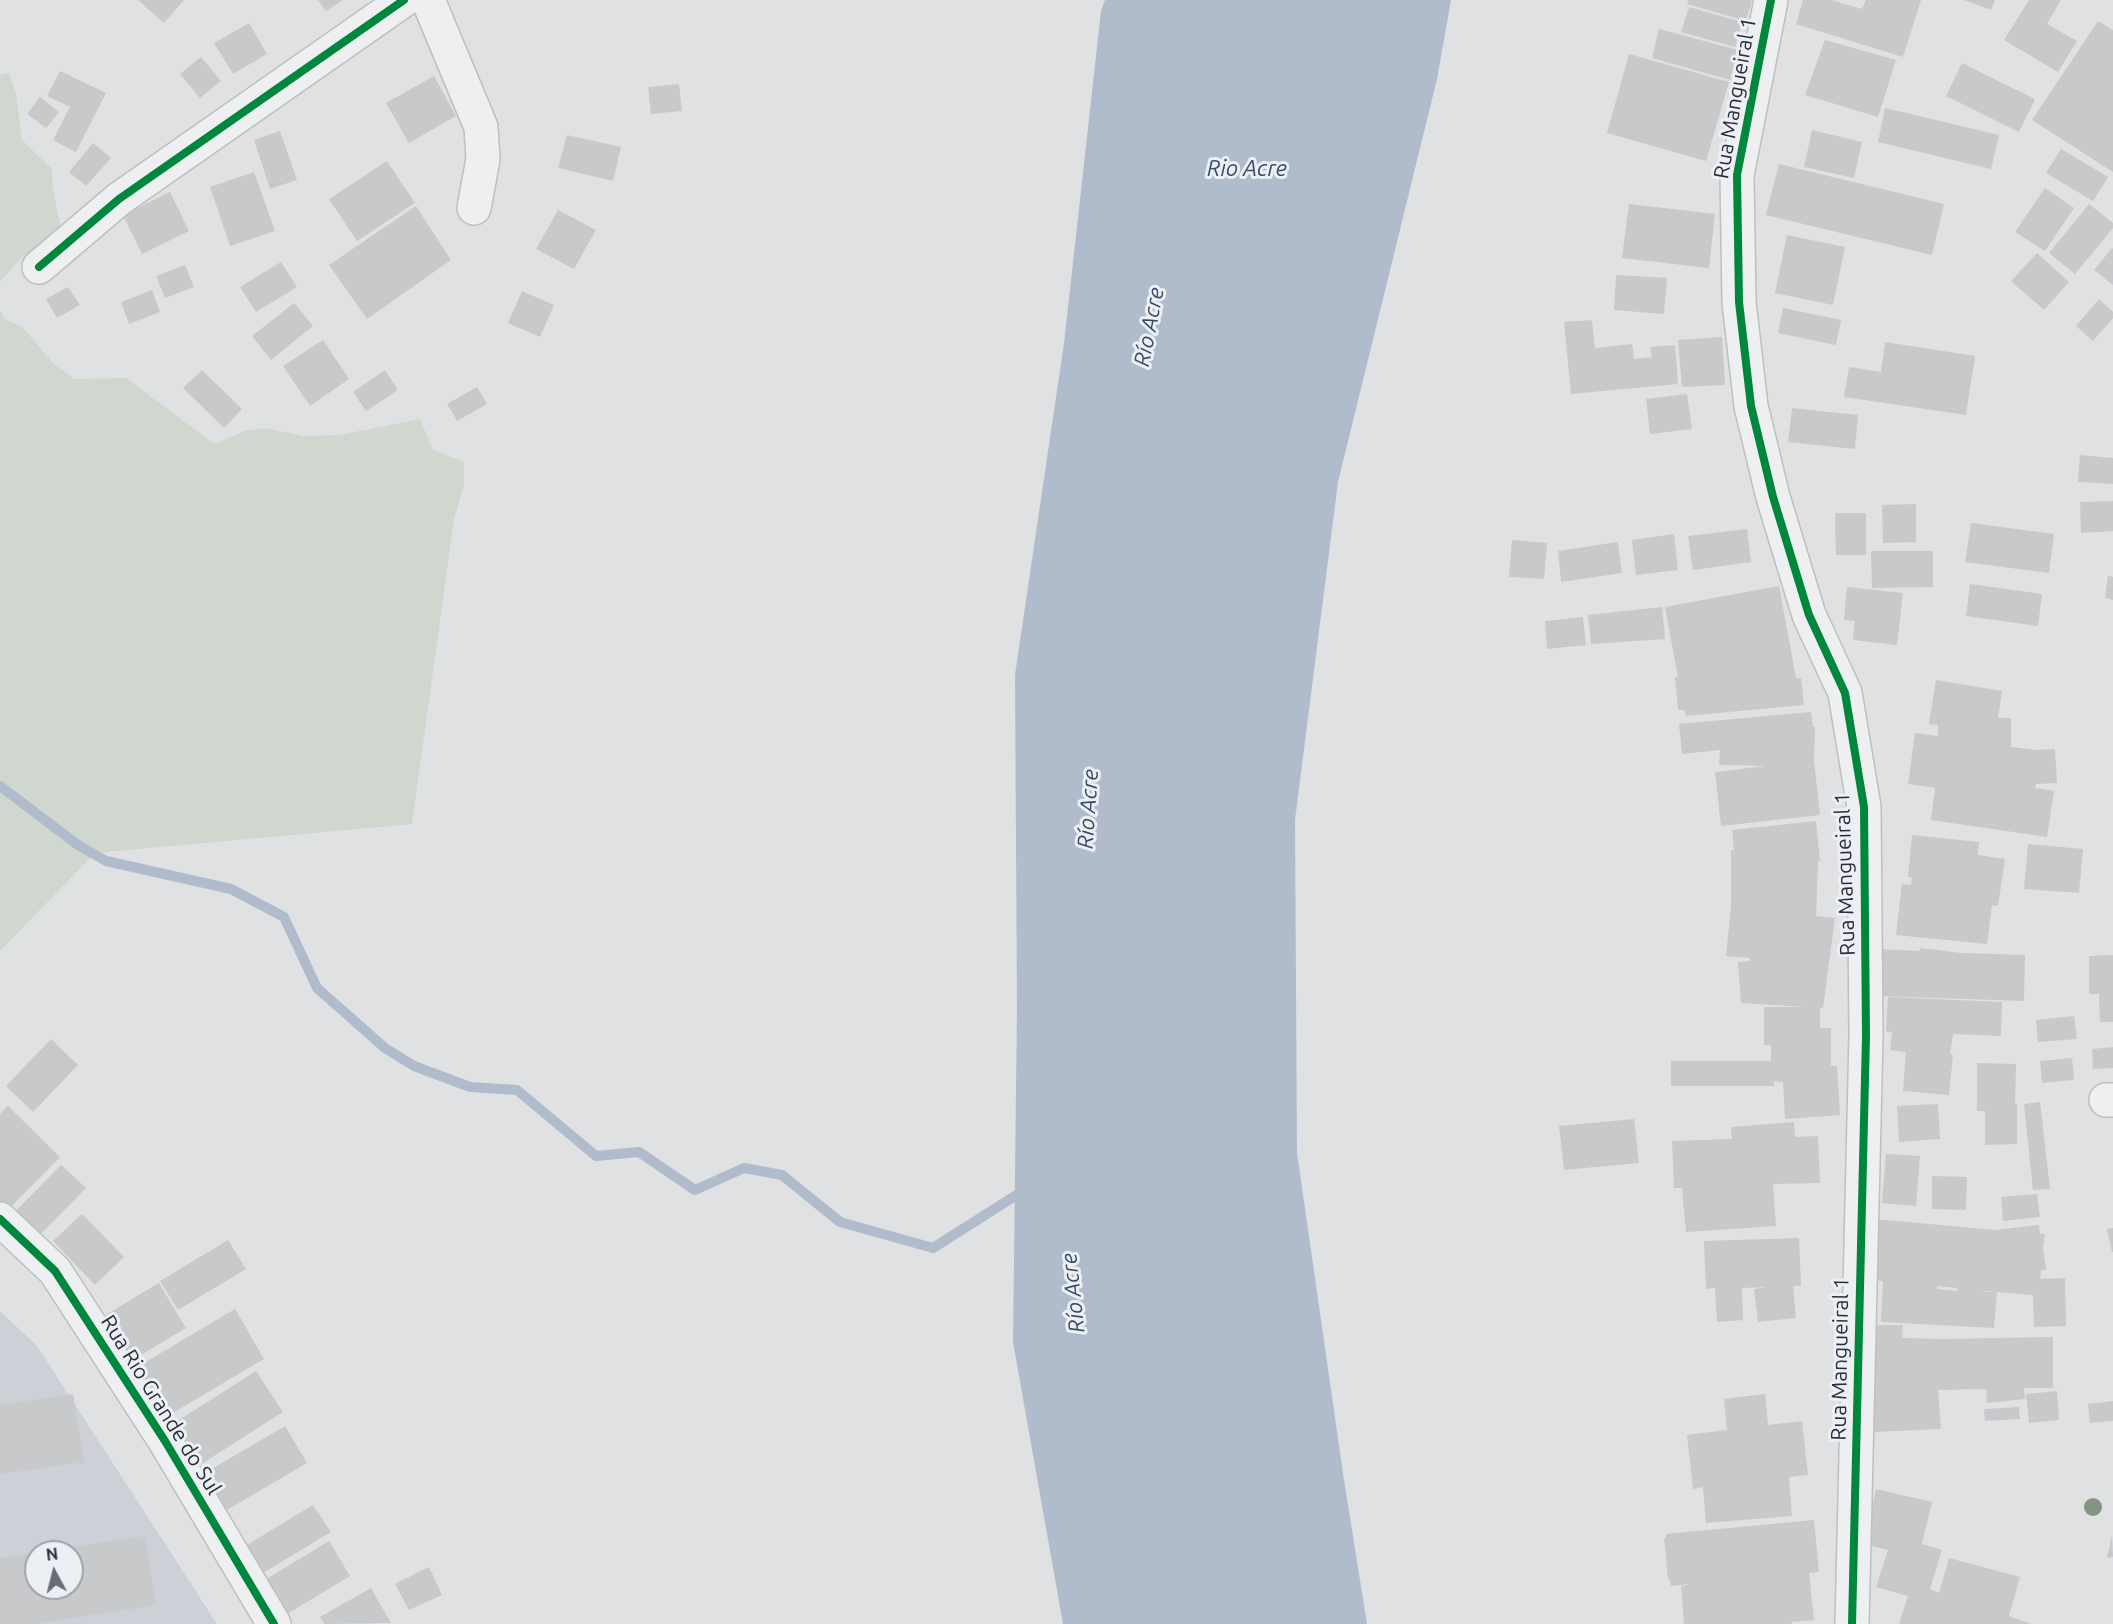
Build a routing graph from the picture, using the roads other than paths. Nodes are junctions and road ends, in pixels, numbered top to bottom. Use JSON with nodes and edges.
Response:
{"nodes":[{"id":1,"x":404,"y":0,"type":"edge"},
{"id":2,"x":428,"y":0,"type":"edge"},
{"id":3,"x":1771,"y":0,"type":"edge"},
{"id":4,"x":474,"y":208,"type":"dead end"},
{"id":5,"x":39,"y":267,"type":"dead end"},
{"id":6,"x":0,"y":1219,"type":"edge"},
{"id":7,"x":274,"y":1624,"type":"edge"},
{"id":8,"x":1852,"y":1624,"type":"edge"}],
"edges":[{"from":1,"to":5,"type":"street"},
{"from":2,"to":4,"type":"street"},
{"from":3,"to":8,"type":"street","name":"Rua Mangueiral 1"},
{"from":6,"to":7,"type":"street","name":"Rua Rio Grande do Sul"}]}
